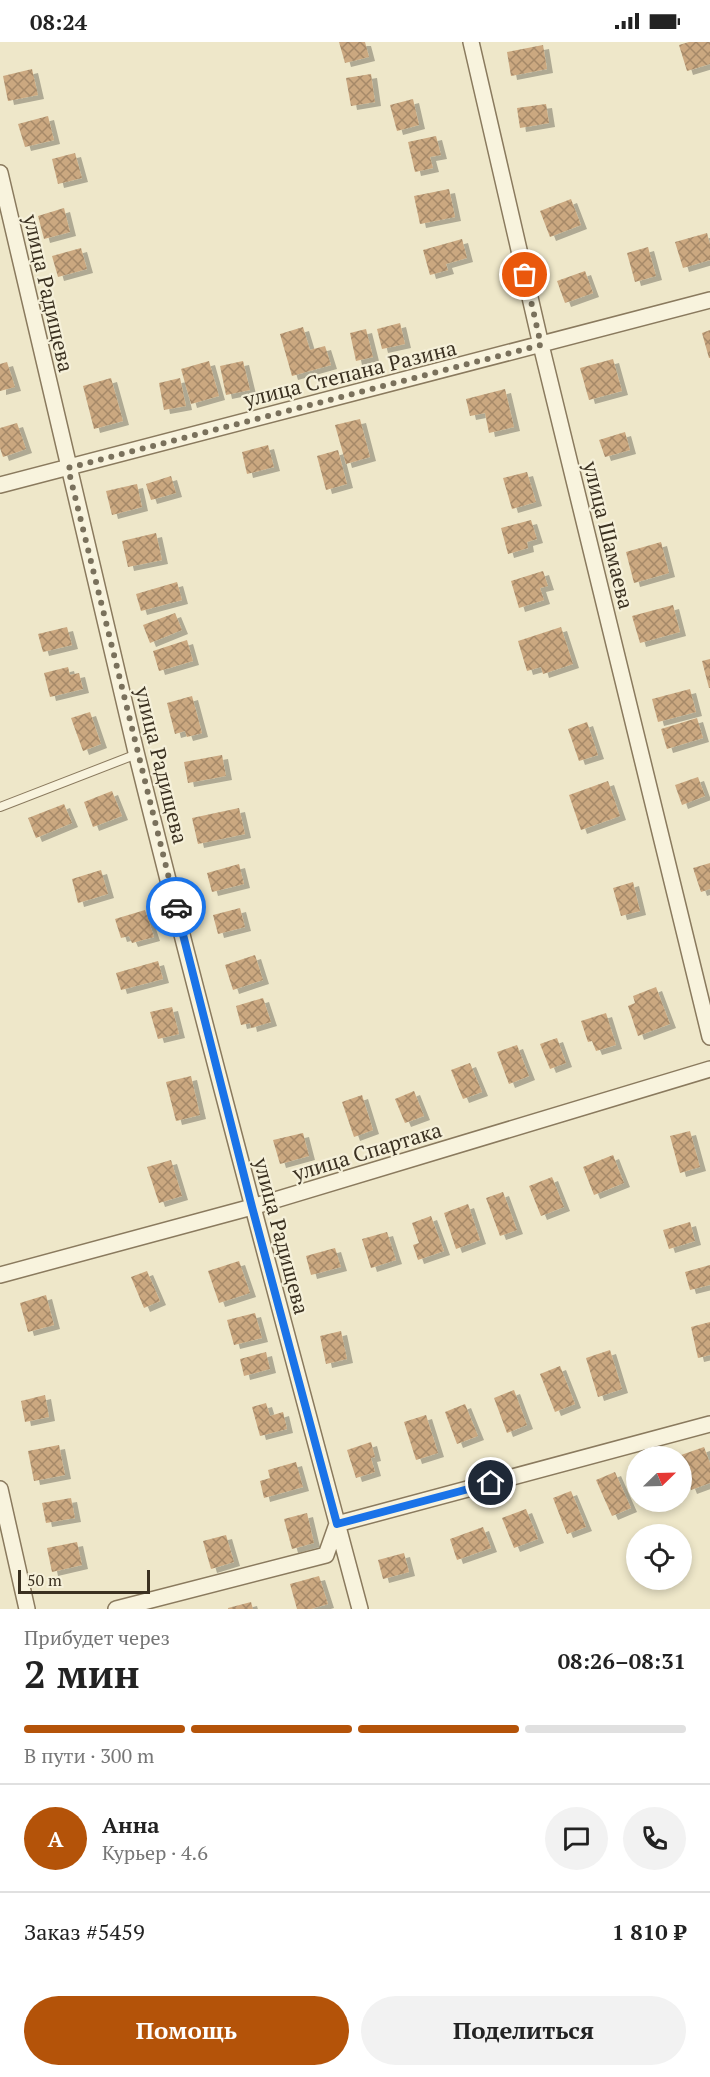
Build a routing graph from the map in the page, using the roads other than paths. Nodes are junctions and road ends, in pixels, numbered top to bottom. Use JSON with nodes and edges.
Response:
{"nodes":[{"id":1,"x":471,"y":42,"type":"edge"},
{"id":2,"x":0,"y":173,"type":"edge"},
{"id":3,"x":710,"y":300,"type":"edge"},
{"id":4,"x":541,"y":345,"type":"junction"},
{"id":5,"x":68,"y":468,"type":"junction"},
{"id":6,"x":0,"y":485,"type":"edge"},
{"id":7,"x":137,"y":754,"type":"junction"},
{"id":8,"x":0,"y":807,"type":"edge"},
{"id":9,"x":710,"y":1037,"type":"edge"},
{"id":10,"x":710,"y":1069,"type":"edge"},
{"id":11,"x":252,"y":1207,"type":"junction"},
{"id":12,"x":0,"y":1275,"type":"edge"},
{"id":13,"x":710,"y":1424,"type":"edge"},
{"id":14,"x":0,"y":1489,"type":"edge"},
{"id":15,"x":337,"y":1524,"type":"junction"},
{"id":16,"x":27,"y":1609,"type":"edge"},
{"id":17,"x":116,"y":1609,"type":"edge"},
{"id":18,"x":360,"y":1609,"type":"edge"}],
"edges":[{"from":1,"to":4,"type":"street","name":"улица Шамаева"},
{"from":2,"to":5,"type":"street","name":"улица Радищева"},
{"from":3,"to":4,"type":"street","name":"улица Степана Разина"},
{"from":4,"to":5,"type":"street","name":"улица Степана Разина"},
{"from":4,"to":9,"type":"street","name":"улица Шамаева"},
{"from":5,"to":6,"type":"street","name":"улица Степана Разина"},
{"from":5,"to":7,"type":"street","name":"улица Радищева"},
{"from":7,"to":8,"type":"lane"},
{"from":7,"to":11,"type":"street","name":"улица Радищева"},
{"from":10,"to":11,"type":"street","name":"улица Спартака"},
{"from":11,"to":12,"type":"street","name":"улица Спартака"},
{"from":11,"to":15,"type":"street","name":"улица Радищева"},
{"from":13,"to":15,"type":"street"},
{"from":14,"to":16,"type":"street"},
{"from":15,"to":17,"type":"street"},
{"from":15,"to":18,"type":"street","name":"улица Радищева"}]}
